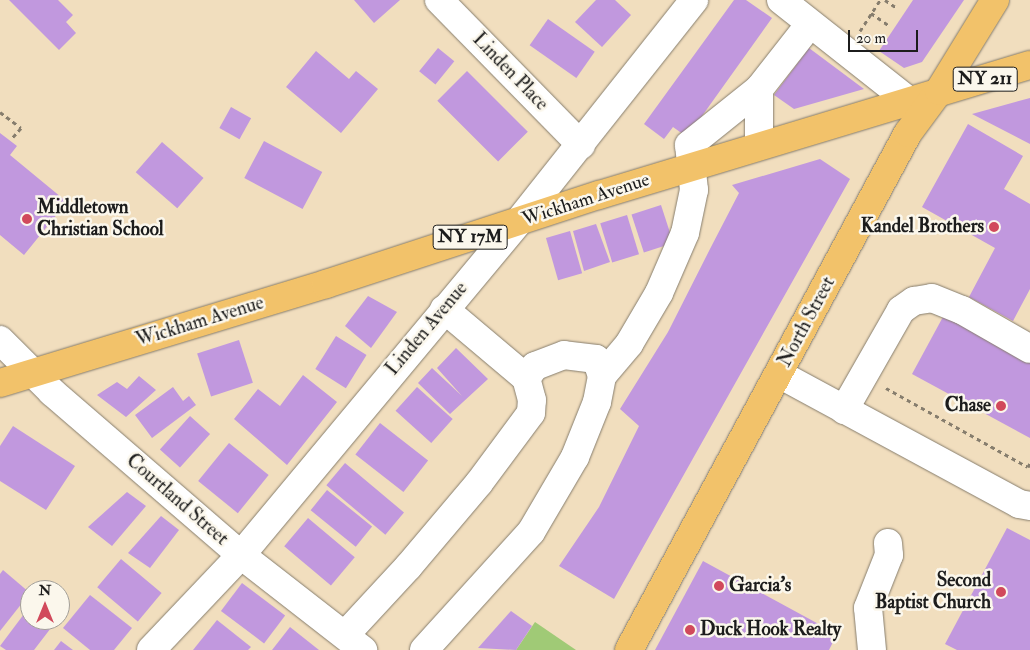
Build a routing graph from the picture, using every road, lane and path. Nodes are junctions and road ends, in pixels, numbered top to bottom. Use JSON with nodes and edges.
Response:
{"nodes":[{"id":1,"x":439,"y":0,"type":"edge"},
{"id":2,"x":694,"y":0,"type":"edge"},
{"id":3,"x":780,"y":0,"type":"edge"},
{"id":4,"x":880,"y":0,"type":"edge"},
{"id":5,"x":885,"y":0,"type":"edge"},
{"id":6,"x":995,"y":0,"type":"edge"},
{"id":7,"x":897,"y":8,"type":"dead end"},
{"id":8,"x":871,"y":13,"type":"junction"},
{"id":9,"x":810,"y":24,"type":"junction"},
{"id":10,"x":888,"y":25,"type":"dead end"},
{"id":11,"x":854,"y":38,"type":"dead end"},
{"id":12,"x":1030,"y":65,"type":"edge"},
{"id":13,"x":759,"y":89,"type":"junction"},
{"id":14,"x":939,"y":91,"type":"junction"},
{"id":15,"x":909,"y":101,"type":"junction"},
{"id":16,"x":0,"y":112,"type":"edge"},
{"id":17,"x":11,"y":139,"type":"dead end"},
{"id":18,"x":581,"y":145,"type":"junction"},
{"id":19,"x":759,"y":146,"type":"junction"},
{"id":20,"x":694,"y":166,"type":"junction"},
{"id":21,"x":519,"y":221,"type":"junction"},
{"id":22,"x":444,"y":309,"type":"junction"},
{"id":23,"x":0,"y":340,"type":"edge"},
{"id":24,"x":1030,"y":349,"type":"edge"},
{"id":25,"x":33,"y":372,"type":"junction"},
{"id":26,"x":779,"y":374,"type":"junction"},
{"id":27,"x":602,"y":376,"type":"junction"},
{"id":28,"x":526,"y":378,"type":"junction"},
{"id":29,"x":0,"y":382,"type":"edge"},
{"id":30,"x":879,"y":383,"type":"dead end"},
{"id":31,"x":844,"y":410,"type":"junction"},
{"id":32,"x":1030,"y":463,"type":"edge"},
{"id":33,"x":1030,"y":506,"type":"edge"},
{"id":34,"x":888,"y":543,"type":"dead end"},
{"id":35,"x":241,"y":555,"type":"junction"},
{"id":36,"x":354,"y":642,"type":"edge"},
{"id":37,"x":151,"y":650,"type":"edge"},
{"id":38,"x":424,"y":650,"type":"edge"},
{"id":39,"x":629,"y":650,"type":"edge"},
{"id":40,"x":872,"y":650,"type":"edge"}],
"edges":[{"from":1,"to":18,"type":"street","name":"Linden Place"},
{"from":2,"to":18,"type":"street","name":"Linden Avenue"},
{"from":3,"to":9,"type":"street"},
{"from":4,"to":8,"type":"path"},
{"from":5,"to":7,"type":"path"},
{"from":6,"to":14,"type":"main road","name":"North Street"},
{"from":8,"to":10,"type":"path"},
{"from":8,"to":11,"type":"path"},
{"from":9,"to":13,"type":"street"},
{"from":9,"to":15,"type":"street"},
{"from":12,"to":14,"type":"main road","name":"Wickham Avenue","number":"NY 211"},
{"from":13,"to":19,"type":"street"},
{"from":13,"to":20,"type":"street"},
{"from":14,"to":15,"type":"main road","name":"Wickham Avenue","number":"NY 17M"},
{"from":14,"to":26,"type":"main road","name":"North Street"},
{"from":15,"to":19,"type":"main road","name":"Wickham Avenue","number":"NY 17M"},
{"from":16,"to":17,"type":"path"},
{"from":18,"to":21,"type":"street","name":"Linden Avenue"},
{"from":19,"to":20,"type":"main road","name":"Wickham Avenue","number":"NY 17M"},
{"from":20,"to":21,"type":"main road","name":"Wickham Avenue","number":"NY 17M"},
{"from":20,"to":27,"type":"street"},
{"from":21,"to":22,"type":"street","name":"Linden Avenue"},
{"from":21,"to":25,"type":"main road","name":"Wickham Avenue","number":"NY 17M"},
{"from":22,"to":28,"type":"street"},
{"from":22,"to":35,"type":"street","name":"Linden Avenue"},
{"from":23,"to":25,"type":"street","name":"Courtland Street"},
{"from":24,"to":31,"type":"street"},
{"from":25,"to":29,"type":"main road","name":"Wickham Avenue","number":"NY 17M"},
{"from":25,"to":35,"type":"street","name":"Courtland Street"},
{"from":26,"to":31,"type":"street"},
{"from":26,"to":39,"type":"main road","name":"North Street"},
{"from":27,"to":28,"type":"street"},
{"from":27,"to":38,"type":"street"},
{"from":28,"to":36,"type":"street"},
{"from":30,"to":32,"type":"path"},
{"from":31,"to":33,"type":"street"},
{"from":34,"to":40,"type":"street"},
{"from":35,"to":36,"type":"street","name":"Courtland Street"},
{"from":35,"to":37,"type":"street","name":"Linden Avenue"}]}
